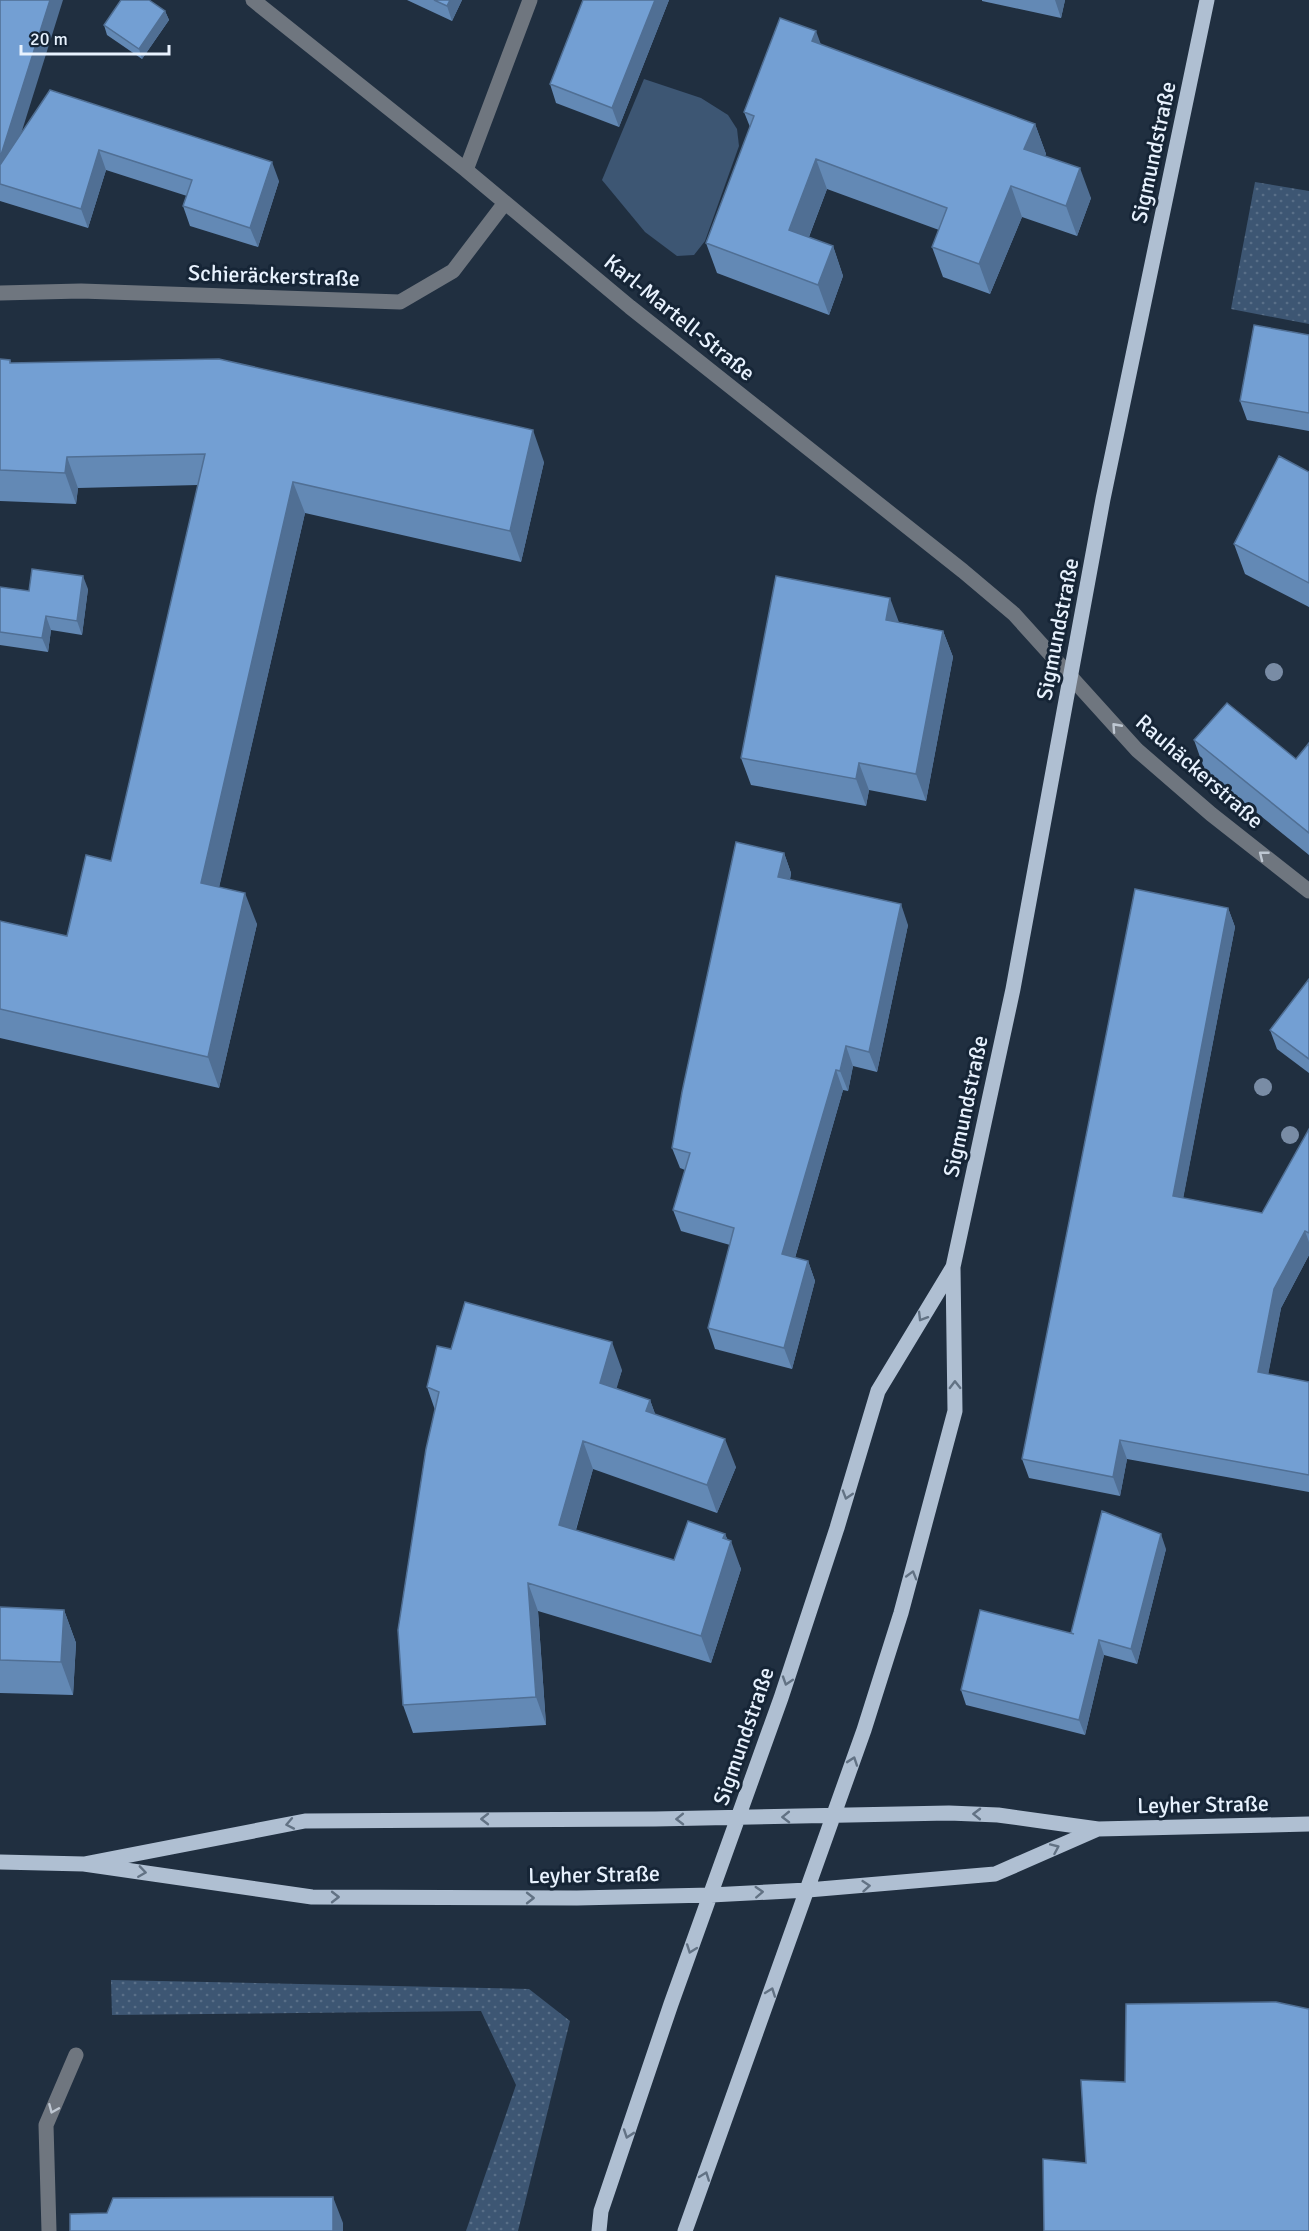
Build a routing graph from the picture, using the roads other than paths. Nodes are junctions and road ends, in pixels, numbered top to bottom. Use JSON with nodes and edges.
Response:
{"nodes":[{"id":1,"x":253,"y":0,"type":"edge"},
{"id":2,"x":530,"y":0,"type":"edge"},
{"id":3,"x":1208,"y":0,"type":"edge"},
{"id":4,"x":466,"y":170,"type":"junction"},
{"id":5,"x":504,"y":204,"type":"junction"},
{"id":6,"x":0,"y":293,"type":"edge"},
{"id":7,"x":1071,"y":676,"type":"junction"},
{"id":8,"x":1309,"y":891,"type":"edge"},
{"id":9,"x":952,"y":1267,"type":"junction"},
{"id":10,"x":834,"y":1816,"type":"junction"},
{"id":11,"x":738,"y":1818,"type":"junction"},
{"id":12,"x":1309,"y":1824,"type":"edge"},
{"id":13,"x":1098,"y":1829,"type":"junction"},
{"id":14,"x":0,"y":1862,"type":"edge"},
{"id":15,"x":84,"y":1864,"type":"junction"},
{"id":16,"x":808,"y":1890,"type":"junction"},
{"id":17,"x":711,"y":1894,"type":"junction"},
{"id":18,"x":76,"y":2055,"type":"dead end"},
{"id":19,"x":49,"y":2231,"type":"edge"},
{"id":20,"x":599,"y":2231,"type":"edge"},
{"id":21,"x":685,"y":2231,"type":"edge"}],
"edges":[{"from":1,"to":4,"type":"street","name":"Karl-Martell-Straße"},
{"from":2,"to":4,"type":"street"},
{"from":3,"to":7,"type":"main road","name":"Sigmundstraße"},
{"from":4,"to":5,"type":"street","name":"Karl-Martell-Straße"},
{"from":5,"to":6,"type":"street","name":"Schieräckerstraße"},
{"from":5,"to":7,"type":"street","name":"Karl-Martell-Straße"},
{"from":8,"to":7,"type":"street","name":"Rauhäckerstraße","one_way":true},
{"from":7,"to":9,"type":"main road","name":"Sigmundstraße"},
{"from":10,"to":9,"type":"main road","name":"Sigmundstraße","one_way":true},
{"from":9,"to":11,"type":"main road","name":"Sigmundstraße","one_way":true},
{"from":10,"to":11,"type":"main road","name":"Leyher Straße","one_way":true},
{"from":13,"to":10,"type":"main road","name":"Leyher Straße","one_way":true},
{"from":10,"to":16,"type":"main road","name":"Sigmundstraße"},
{"from":11,"to":15,"type":"main road","name":"Leyher Straße","one_way":true},
{"from":11,"to":17,"type":"main road","name":"Sigmundstraße"},
{"from":12,"to":13,"type":"main road","name":"Leyher Straße"},
{"from":16,"to":13,"type":"main road","name":"Leyher Straße","one_way":true},
{"from":14,"to":15,"type":"main road","name":"Leyher Straße"},
{"from":15,"to":17,"type":"main road","name":"Leyher Straße","one_way":true},
{"from":17,"to":16,"type":"main road","name":"Leyher Straße","one_way":true},
{"from":21,"to":16,"type":"main road","name":"Sigmundstraße","one_way":true},
{"from":17,"to":20,"type":"main road","name":"Sigmundstraße","one_way":true},
{"from":18,"to":19,"type":"street","one_way":true}]}
